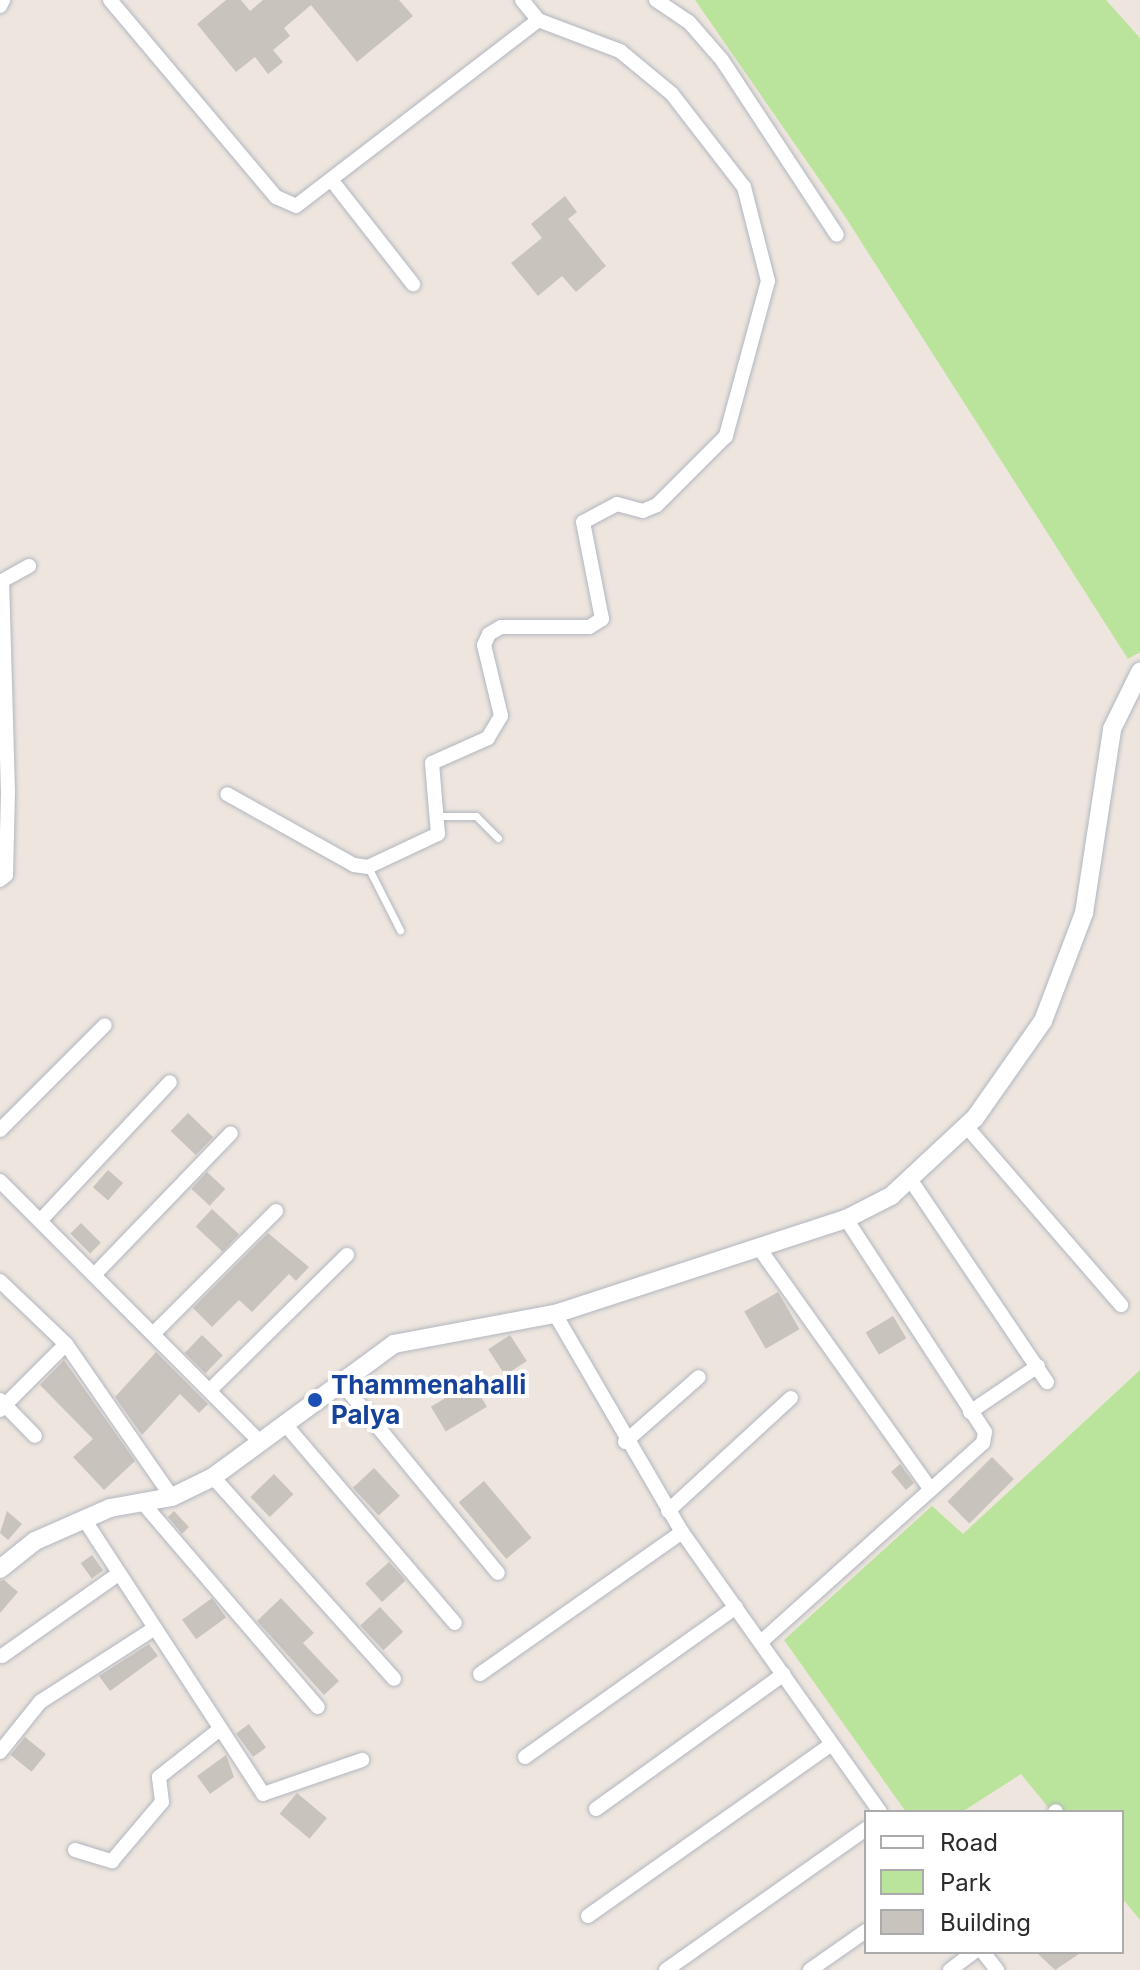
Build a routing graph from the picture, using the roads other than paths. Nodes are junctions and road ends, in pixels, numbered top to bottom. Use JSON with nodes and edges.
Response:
{"nodes":[{"id":1,"x":3,"y":0,"type":"edge"},
{"id":2,"x":110,"y":0,"type":"edge"},
{"id":3,"x":522,"y":0,"type":"edge"},
{"id":4,"x":656,"y":0,"type":"edge"},
{"id":5,"x":0,"y":6,"type":"edge"},
{"id":6,"x":538,"y":20,"type":"junction"},
{"id":7,"x":333,"y":182,"type":"junction"},
{"id":8,"x":837,"y":235,"type":"dead end"},
{"id":9,"x":413,"y":284,"type":"dead end"},
{"id":10,"x":29,"y":566,"type":"dead end"},
{"id":11,"x":1140,"y":672,"type":"edge"},
{"id":12,"x":227,"y":794,"type":"dead end"},
{"id":13,"x":437,"y":816,"type":"junction"},
{"id":14,"x":498,"y":838,"type":"dead end"},
{"id":15,"x":368,"y":867,"type":"junction"},
{"id":16,"x":0,"y":880,"type":"edge"},
{"id":17,"x":400,"y":930,"type":"dead end"},
{"id":18,"x":105,"y":1025,"type":"dead end"},
{"id":19,"x":170,"y":1082,"type":"dead end"},
{"id":20,"x":966,"y":1126,"type":"junction"},
{"id":21,"x":0,"y":1130,"type":"edge"},
{"id":22,"x":231,"y":1133,"type":"dead end"},
{"id":23,"x":910,"y":1179,"type":"junction"},
{"id":24,"x":0,"y":1181,"type":"edge"},
{"id":25,"x":276,"y":1211,"type":"dead end"},
{"id":26,"x":846,"y":1219,"type":"junction"},
{"id":27,"x":40,"y":1221,"type":"junction"},
{"id":28,"x":759,"y":1248,"type":"junction"},
{"id":29,"x":347,"y":1255,"type":"dead end"},
{"id":30,"x":96,"y":1273,"type":"junction"},
{"id":31,"x":0,"y":1281,"type":"edge"},
{"id":32,"x":1121,"y":1305,"type":"dead end"},
{"id":33,"x":555,"y":1314,"type":"junction"},
{"id":34,"x":153,"y":1334,"type":"junction"},
{"id":35,"x":66,"y":1344,"type":"junction"},
{"id":36,"x":1038,"y":1366,"type":"junction"},
{"id":37,"x":699,"y":1377,"type":"dead end"},
{"id":38,"x":341,"y":1382,"type":"junction"},
{"id":39,"x":1047,"y":1382,"type":"dead end"},
{"id":40,"x":211,"y":1389,"type":"junction"},
{"id":41,"x":791,"y":1398,"type":"dead end"},
{"id":42,"x":2,"y":1405,"type":"edge"},
{"id":43,"x":970,"y":1412,"type":"junction"},
{"id":44,"x":284,"y":1423,"type":"junction"},
{"id":45,"x":35,"y":1436,"type":"dead end"},
{"id":46,"x":260,"y":1442,"type":"junction"},
{"id":47,"x":625,"y":1442,"type":"junction"},
{"id":48,"x":213,"y":1477,"type":"junction"},
{"id":49,"x":929,"y":1487,"type":"junction"},
{"id":50,"x":172,"y":1497,"type":"junction"},
{"id":51,"x":142,"y":1502,"type":"junction"},
{"id":52,"x":668,"y":1511,"type":"junction"},
{"id":53,"x":84,"y":1519,"type":"junction"},
{"id":54,"x":682,"y":1532,"type":"junction"},
{"id":55,"x":0,"y":1569,"type":"edge"},
{"id":56,"x":498,"y":1573,"type":"dead end"},
{"id":57,"x":117,"y":1575,"type":"junction"},
{"id":58,"x":736,"y":1607,"type":"junction"},
{"id":59,"x":455,"y":1623,"type":"dead end"},
{"id":60,"x":150,"y":1631,"type":"junction"},
{"id":61,"x":761,"y":1642,"type":"junction"},
{"id":62,"x":2,"y":1656,"type":"dead end"},
{"id":63,"x":480,"y":1674,"type":"dead end"},
{"id":64,"x":784,"y":1674,"type":"junction"},
{"id":65,"x":394,"y":1679,"type":"dead end"},
{"id":66,"x":318,"y":1707,"type":"dead end"},
{"id":67,"x":219,"y":1730,"type":"junction"},
{"id":68,"x":830,"y":1745,"type":"junction"},
{"id":69,"x":0,"y":1752,"type":"edge"},
{"id":70,"x":525,"y":1757,"type":"dead end"},
{"id":71,"x":362,"y":1760,"type":"dead end"},
{"id":72,"x":596,"y":1809,"type":"dead end"},
{"id":73,"x":879,"y":1810,"type":"edge"},
{"id":74,"x":864,"y":1830,"type":"edge"},
{"id":75,"x":75,"y":1850,"type":"dead end"},
{"id":76,"x":588,"y":1916,"type":"dead end"},
{"id":77,"x":864,"y":1932,"type":"edge"},
{"id":78,"x":971,"y":1954,"type":"edge"},
{"id":79,"x":985,"y":1954,"type":"edge"},
{"id":80,"x":666,"y":1970,"type":"edge"},
{"id":81,"x":810,"y":1970,"type":"edge"},
{"id":82,"x":950,"y":1970,"type":"edge"},
{"id":83,"x":997,"y":1970,"type":"edge"}],
"edges":[{"from":1,"to":5,"type":"street"},
{"from":2,"to":7,"type":"street"},
{"from":3,"to":6,"type":"street"},
{"from":4,"to":8,"type":"street"},
{"from":6,"to":7,"type":"street"},
{"from":6,"to":13,"type":"street"},
{"from":7,"to":9,"type":"street"},
{"from":10,"to":16,"type":"street"},
{"from":11,"to":20,"type":"street"},
{"from":12,"to":15,"type":"street"},
{"from":13,"to":14,"type":"lane"},
{"from":13,"to":15,"type":"street"},
{"from":15,"to":17,"type":"lane"},
{"from":18,"to":21,"type":"street"},
{"from":19,"to":27,"type":"street"},
{"from":20,"to":23,"type":"street"},
{"from":20,"to":32,"type":"street"},
{"from":22,"to":30,"type":"street"},
{"from":23,"to":26,"type":"street"},
{"from":23,"to":36,"type":"street"},
{"from":24,"to":27,"type":"street"},
{"from":25,"to":34,"type":"street"},
{"from":26,"to":28,"type":"street"},
{"from":26,"to":43,"type":"street"},
{"from":27,"to":30,"type":"street"},
{"from":28,"to":33,"type":"street"},
{"from":28,"to":49,"type":"street"},
{"from":29,"to":40,"type":"street"},
{"from":30,"to":34,"type":"street"},
{"from":31,"to":35,"type":"street"},
{"from":33,"to":38,"type":"street"},
{"from":33,"to":47,"type":"street"},
{"from":34,"to":40,"type":"street"},
{"from":35,"to":42,"type":"street"},
{"from":35,"to":50,"type":"street"},
{"from":36,"to":39,"type":"street"},
{"from":36,"to":43,"type":"street"},
{"from":37,"to":47,"type":"street"},
{"from":38,"to":44,"type":"street"},
{"from":38,"to":56,"type":"street"},
{"from":40,"to":46,"type":"street"},
{"from":41,"to":52,"type":"street"},
{"from":42,"to":45,"type":"street"},
{"from":43,"to":49,"type":"street"},
{"from":44,"to":46,"type":"street"},
{"from":44,"to":59,"type":"street"},
{"from":46,"to":48,"type":"street"},
{"from":47,"to":52,"type":"street"},
{"from":48,"to":50,"type":"street"},
{"from":48,"to":65,"type":"street"},
{"from":49,"to":61,"type":"street"},
{"from":50,"to":51,"type":"street"},
{"from":51,"to":53,"type":"street"},
{"from":51,"to":66,"type":"street"},
{"from":52,"to":54,"type":"street"},
{"from":53,"to":55,"type":"street"},
{"from":53,"to":57,"type":"street"},
{"from":54,"to":58,"type":"street"},
{"from":54,"to":63,"type":"street"},
{"from":57,"to":60,"type":"street"},
{"from":57,"to":62,"type":"street"},
{"from":58,"to":61,"type":"street"},
{"from":58,"to":70,"type":"street"},
{"from":60,"to":67,"type":"street"},
{"from":60,"to":69,"type":"street"},
{"from":61,"to":64,"type":"street"},
{"from":64,"to":68,"type":"street"},
{"from":64,"to":72,"type":"street"},
{"from":67,"to":71,"type":"street"},
{"from":67,"to":75,"type":"street"},
{"from":68,"to":73,"type":"street"},
{"from":68,"to":76,"type":"street"},
{"from":74,"to":80,"type":"street"},
{"from":77,"to":81,"type":"street"},
{"from":78,"to":82,"type":"street"},
{"from":79,"to":83,"type":"street"}]}
